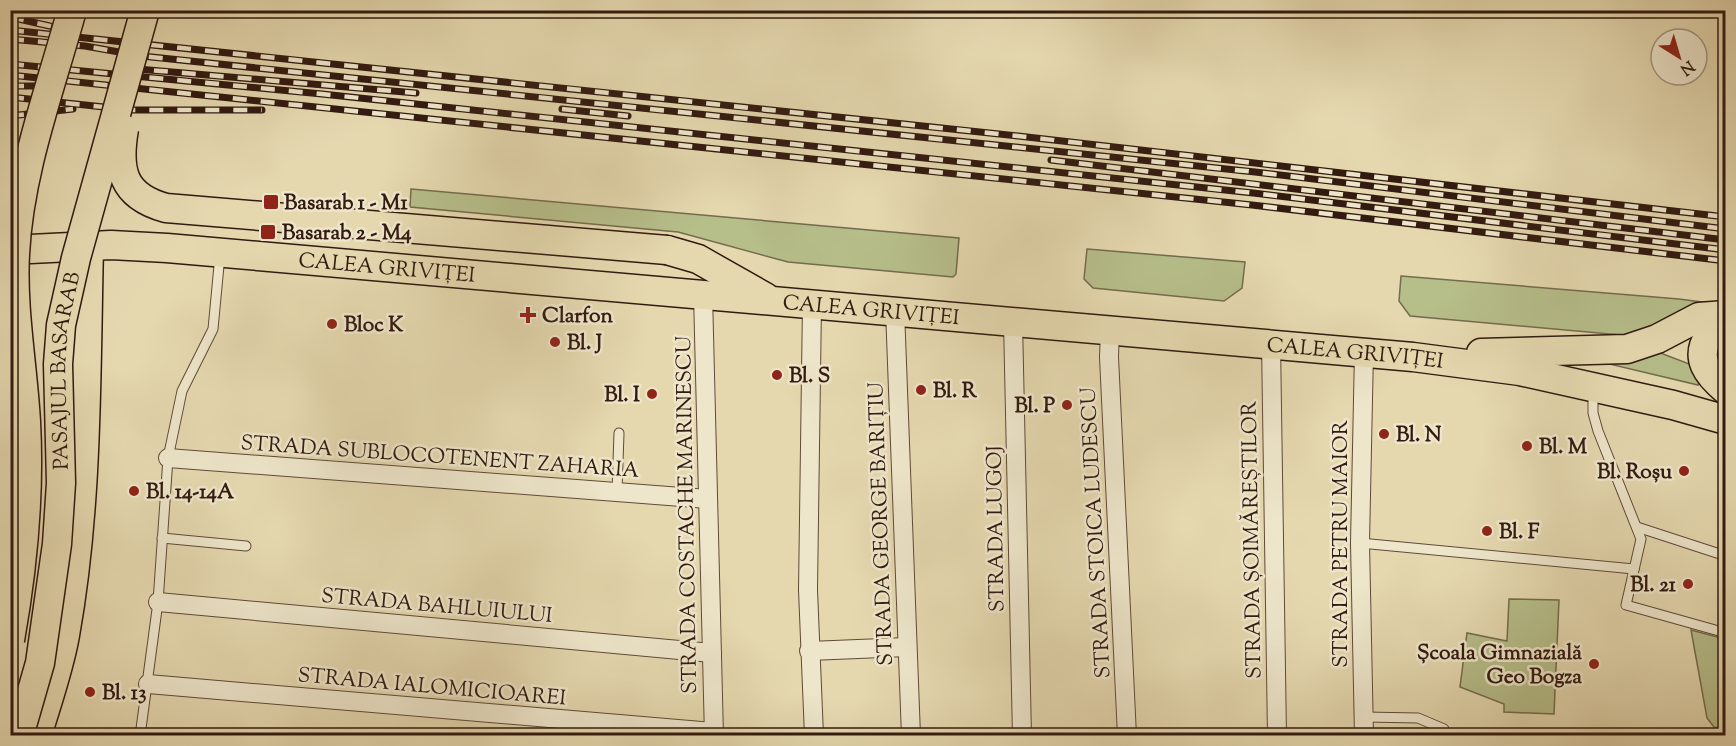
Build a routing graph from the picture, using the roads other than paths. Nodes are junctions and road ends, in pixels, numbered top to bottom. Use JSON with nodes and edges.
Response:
{"nodes":[{"id":1,"x":72,"y":10,"type":"edge"},
{"id":2,"x":145,"y":10,"type":"edge"},
{"id":3,"x":136,"y":39,"type":"junction"},
{"id":4,"x":10,"y":159,"type":"edge"},
{"id":5,"x":89,"y":246,"type":"junction"},
{"id":6,"x":10,"y":250,"type":"edge"},
{"id":7,"x":220,"y":253,"type":"junction"},
{"id":8,"x":703,"y":294,"type":"junction"},
{"id":9,"x":769,"y":300,"type":"junction"},
{"id":10,"x":812,"y":303,"type":"junction"},
{"id":11,"x":895,"y":310,"type":"junction"},
{"id":12,"x":1725,"y":315,"type":"edge"},
{"id":13,"x":1013,"y":321,"type":"junction"},
{"id":14,"x":1725,"y":326,"type":"edge"},
{"id":15,"x":1110,"y":329,"type":"junction"},
{"id":16,"x":1271,"y":343,"type":"junction"},
{"id":17,"x":1364,"y":352,"type":"junction"},
{"id":18,"x":1413,"y":357,"type":"junction"},
{"id":19,"x":1593,"y":386,"type":"junction"},
{"id":20,"x":1725,"y":390,"type":"edge"},
{"id":21,"x":1725,"y":420,"type":"edge"},
{"id":22,"x":619,"y":433,"type":"dead end"},
{"id":23,"x":168,"y":458,"type":"junction"},
{"id":24,"x":617,"y":492,"type":"junction"},
{"id":25,"x":708,"y":499,"type":"junction"},
{"id":26,"x":1637,"y":527,"type":"junction"},
{"id":27,"x":162,"y":538,"type":"junction"},
{"id":28,"x":1360,"y":543,"type":"junction"},
{"id":29,"x":246,"y":546,"type":"dead end"},
{"id":30,"x":1725,"y":556,"type":"edge"},
{"id":31,"x":1634,"y":569,"type":"junction"},
{"id":32,"x":158,"y":602,"type":"junction"},
{"id":33,"x":1725,"y":633,"type":"edge"},
{"id":34,"x":10,"y":640,"type":"edge"},
{"id":35,"x":907,"y":647,"type":"junction"},
{"id":36,"x":809,"y":651,"type":"junction"},
{"id":37,"x":712,"y":653,"type":"junction"},
{"id":38,"x":148,"y":684,"type":"junction"},
{"id":39,"x":1364,"y":717,"type":"junction"},
{"id":40,"x":1444,"y":729,"type":"dead end"},
{"id":41,"x":713,"y":734,"type":"edge"},
{"id":42,"x":20,"y":735,"type":"edge"},
{"id":43,"x":37,"y":735,"type":"edge"},
{"id":44,"x":140,"y":735,"type":"edge"},
{"id":45,"x":813,"y":735,"type":"edge"},
{"id":46,"x":911,"y":735,"type":"edge"},
{"id":47,"x":1022,"y":735,"type":"edge"},
{"id":48,"x":1127,"y":735,"type":"edge"},
{"id":49,"x":1277,"y":735,"type":"edge"},
{"id":50,"x":1364,"y":735,"type":"edge"}],
"edges":[{"from":1,"to":4,"type":"main road","bridge":true},
{"from":1,"to":34,"type":"main road","name":"PASAJUL BASARAB","bridge":true},
{"from":2,"to":3,"type":"main road","name":"PASAJUL BASARAB","bridge":true},
{"from":3,"to":9,"type":"main road","bridge":true},
{"from":3,"to":42,"type":"main road","name":"PASAJUL BASARAB","bridge":true},
{"from":5,"to":6,"type":"main road","name":"CALEA GRIVIȚEI"},
{"from":5,"to":7,"type":"main road","name":"CALEA GRIVIȚEI"},
{"from":5,"to":43,"type":"main road"},
{"from":7,"to":8,"type":"main road","name":"CALEA GRIVIȚEI"},
{"from":7,"to":23,"type":"lane"},
{"from":8,"to":9,"type":"main road","name":"CALEA GRIVIȚEI"},
{"from":8,"to":25,"type":"street","name":"STRADA COSTACHE MARINESCU"},
{"from":9,"to":10,"type":"main road","name":"CALEA GRIVIȚEI"},
{"from":10,"to":11,"type":"main road","name":"CALEA GRIVIȚEI"},
{"from":10,"to":36,"type":"street"},
{"from":11,"to":13,"type":"main road","name":"CALEA GRIVIȚEI"},
{"from":11,"to":35,"type":"street","name":"STRADA GEORGE BARIȚIU"},
{"from":12,"to":18,"type":"main road"},
{"from":13,"to":15,"type":"main road","name":"CALEA GRIVIȚEI"},
{"from":13,"to":47,"type":"street","name":"STRADA LUGOJ"},
{"from":14,"to":20,"type":"main road"},
{"from":15,"to":16,"type":"main road","name":"CALEA GRIVIȚEI"},
{"from":15,"to":48,"type":"street","name":"STRADA STOICA LUDESCU"},
{"from":16,"to":17,"type":"main road","name":"CALEA GRIVIȚEI"},
{"from":16,"to":49,"type":"street","name":"STRADA ȘOIMĂREȘTILOR"},
{"from":17,"to":18,"type":"main road","name":"CALEA GRIVIȚEI"},
{"from":17,"to":28,"type":"street","name":"STRADA PETRU MAIOR"},
{"from":18,"to":19,"type":"main road","name":"CALEA GRIVIȚEI"},
{"from":19,"to":21,"type":"main road","name":"CALEA GRIVIȚEI"},
{"from":19,"to":26,"type":"lane"},
{"from":22,"to":24,"type":"lane"},
{"from":23,"to":24,"type":"street","name":"STRADA SUBLOCOTENENT ZAHARIA"},
{"from":23,"to":27,"type":"lane"},
{"from":24,"to":25,"type":"street","name":"STRADA SUBLOCOTENENT ZAHARIA"},
{"from":25,"to":37,"type":"street","name":"STRADA COSTACHE MARINESCU"},
{"from":26,"to":30,"type":"lane"},
{"from":26,"to":31,"type":"lane"},
{"from":27,"to":29,"type":"lane"},
{"from":27,"to":32,"type":"lane"},
{"from":28,"to":31,"type":"lane"},
{"from":28,"to":39,"type":"street","name":"STRADA PETRU MAIOR"},
{"from":31,"to":33,"type":"lane"},
{"from":32,"to":37,"type":"street","name":"STRADA BAHLUIULUI"},
{"from":32,"to":38,"type":"lane"},
{"from":35,"to":36,"type":"street"},
{"from":35,"to":46,"type":"street","name":"STRADA GEORGE BARIȚIU"},
{"from":36,"to":45,"type":"street"},
{"from":37,"to":41,"type":"street","name":"STRADA COSTACHE MARINESCU"},
{"from":38,"to":41,"type":"street","name":"STRADA IALOMICIOAREI"},
{"from":38,"to":44,"type":"lane"},
{"from":39,"to":40,"type":"lane"},
{"from":39,"to":50,"type":"street","name":"STRADA PETRU MAIOR"}]}
